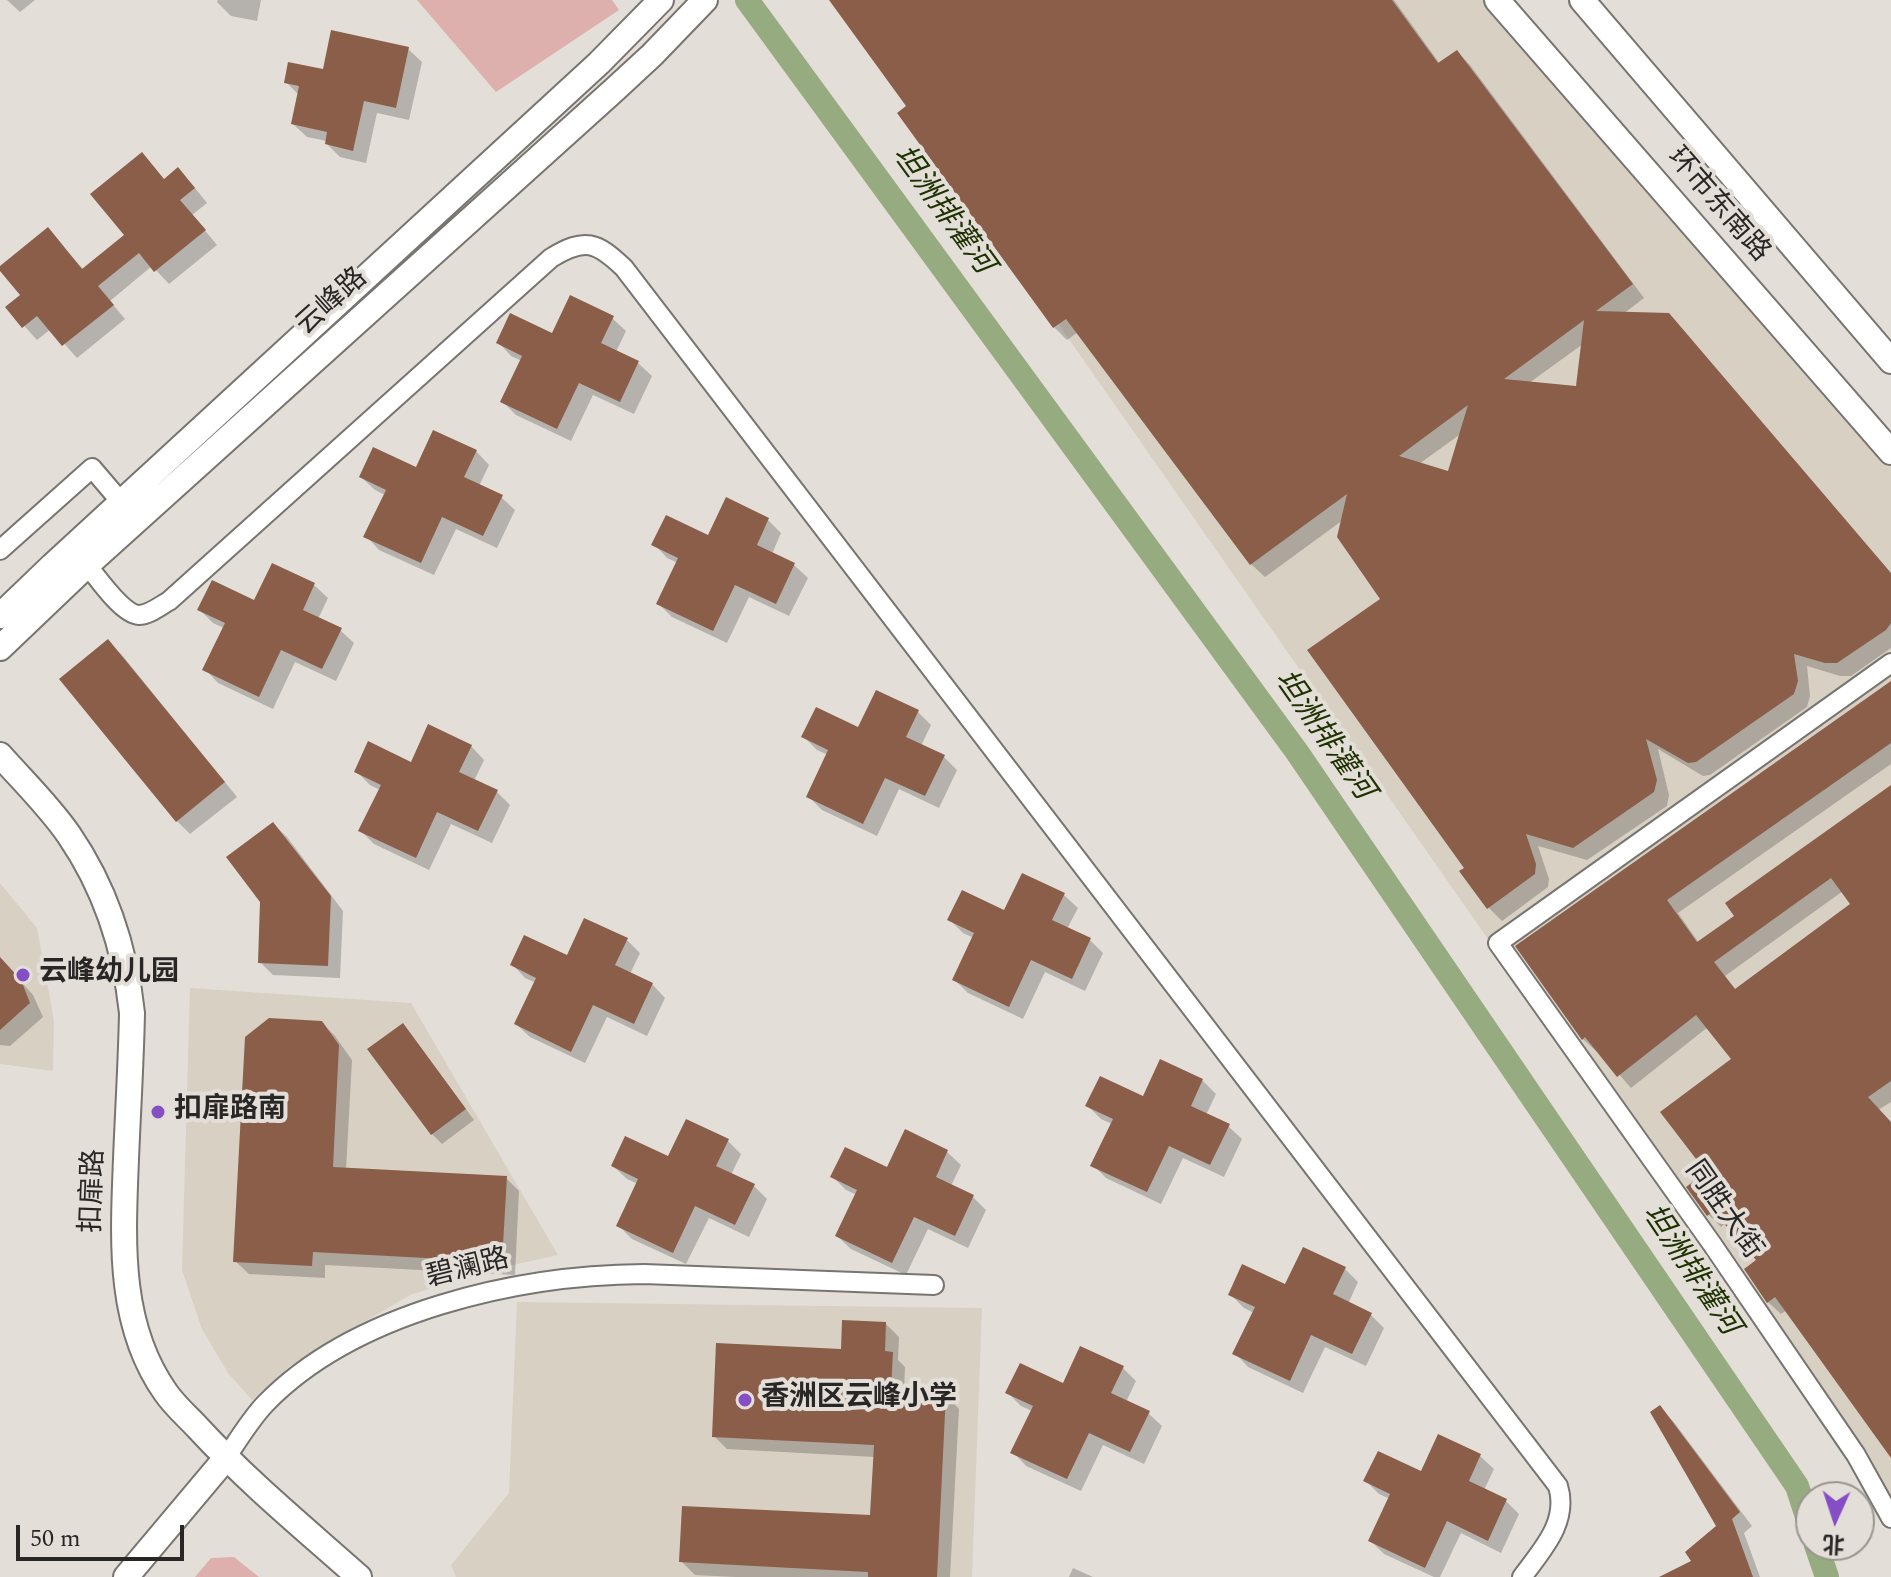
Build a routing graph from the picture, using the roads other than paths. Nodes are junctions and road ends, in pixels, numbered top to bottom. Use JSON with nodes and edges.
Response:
{"nodes":[{"id":1,"x":661,"y":0,"type":"edge"},
{"id":2,"x":705,"y":0,"type":"edge"},
{"id":3,"x":1497,"y":0,"type":"edge"},
{"id":4,"x":1582,"y":0,"type":"edge"},
{"id":5,"x":1891,"y":361,"type":"edge"},
{"id":6,"x":1891,"y":452,"type":"edge"},
{"id":7,"x":121,"y":502,"type":"junction"},
{"id":8,"x":0,"y":550,"type":"edge"},
{"id":9,"x":87,"y":565,"type":"junction"},
{"id":10,"x":0,"y":616,"type":"edge"},
{"id":11,"x":0,"y":648,"type":"edge"},
{"id":12,"x":1891,"y":663,"type":"edge"},
{"id":13,"x":0,"y":755,"type":"edge"},
{"id":14,"x":934,"y":1285,"type":"dead end"},
{"id":15,"x":226,"y":1458,"type":"junction"},
{"id":16,"x":1891,"y":1518,"type":"edge"},
{"id":17,"x":126,"y":1577,"type":"edge"},
{"id":18,"x":359,"y":1577,"type":"edge"},
{"id":19,"x":1522,"y":1577,"type":"edge"}],
"edges":[{"from":1,"to":7,"type":"street","name":"云峰路"},
{"from":2,"to":9,"type":"street","name":"云峰路"},
{"from":3,"to":6,"type":"street","name":"环市东南路"},
{"from":4,"to":5,"type":"street","name":"环市东南路"},
{"from":7,"to":8,"type":"street"},
{"from":7,"to":10,"type":"street","name":"云峰路"},
{"from":9,"to":11,"type":"street","name":"云峰路"},
{"from":9,"to":19,"type":"street"},
{"from":12,"to":16,"type":"street","name":"同胜大街"},
{"from":13,"to":15,"type":"street","name":"扣扉路"},
{"from":14,"to":15,"type":"street","name":"碧澜路"},
{"from":15,"to":17,"type":"street","name":"碧澜路"},
{"from":15,"to":18,"type":"street","name":"扣扉路"}]}
